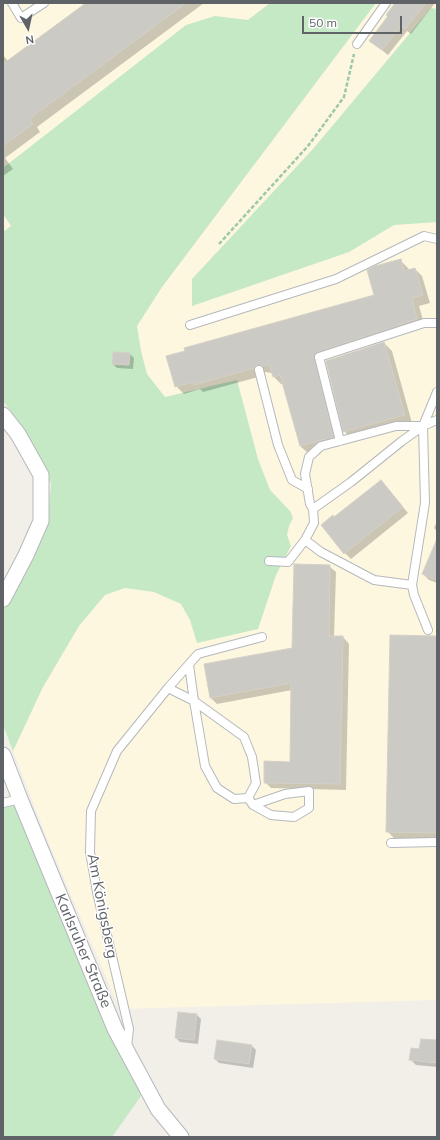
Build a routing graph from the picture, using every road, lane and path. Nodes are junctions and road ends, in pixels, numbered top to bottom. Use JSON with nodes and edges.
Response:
{"nodes":[{"id":1,"x":12,"y":3,"type":"edge"},
{"id":2,"x":44,"y":3,"type":"edge"},
{"id":3,"x":386,"y":3,"type":"edge"},
{"id":4,"x":357,"y":44,"type":"joint"},
{"id":5,"x":437,"y":239,"type":"edge"},
{"id":6,"x":220,"y":244,"type":"dead end"},
{"id":7,"x":437,"y":323,"type":"edge"},
{"id":8,"x":190,"y":325,"type":"dead end"},
{"id":9,"x":259,"y":370,"type":"dead end"},
{"id":10,"x":437,"y":392,"type":"edge"},
{"id":11,"x":3,"y":415,"type":"edge"},
{"id":12,"x":437,"y":420,"type":"edge"},
{"id":13,"x":423,"y":426,"type":"junction"},
{"id":14,"x":340,"y":441,"type":"junction"},
{"id":15,"x":308,"y":489,"type":"junction"},
{"id":16,"x":313,"y":509,"type":"junction"},
{"id":17,"x":305,"y":540,"type":"junction"},
{"id":18,"x":269,"y":561,"type":"dead end"},
{"id":19,"x":412,"y":585,"type":"junction"},
{"id":20,"x":3,"y":599,"type":"edge"},
{"id":21,"x":428,"y":630,"type":"dead end"},
{"id":22,"x":262,"y":637,"type":"dead end"},
{"id":23,"x":189,"y":665,"type":"junction"},
{"id":24,"x":168,"y":688,"type":"junction"},
{"id":25,"x":194,"y":701,"type":"junction"},
{"id":26,"x":3,"y":755,"type":"edge"},
{"id":27,"x":248,"y":798,"type":"junction"},
{"id":28,"x":20,"y":799,"type":"junction"},
{"id":29,"x":3,"y":803,"type":"edge"},
{"id":30,"x":253,"y":805,"type":"junction"},
{"id":31,"x":437,"y":842,"type":"edge"},
{"id":32,"x":391,"y":843,"type":"dead end"},
{"id":33,"x":126,"y":1049,"type":"junction"},
{"id":34,"x":181,"y":1137,"type":"edge"}],
"edges":[{"from":1,"to":2,"type":"lane"},
{"from":3,"to":4,"type":"lane"},
{"from":4,"to":6,"type":"path"},
{"from":5,"to":8,"type":"lane"},
{"from":7,"to":14,"type":"lane"},
{"from":9,"to":15,"type":"lane"},
{"from":10,"to":13,"type":"lane"},
{"from":11,"to":20,"type":"street"},
{"from":12,"to":13,"type":"lane"},
{"from":13,"to":14,"type":"lane"},
{"from":13,"to":16,"type":"lane"},
{"from":13,"to":19,"type":"lane"},
{"from":14,"to":15,"type":"lane"},
{"from":15,"to":16,"type":"lane"},
{"from":16,"to":17,"type":"lane"},
{"from":17,"to":18,"type":"lane"},
{"from":17,"to":19,"type":"lane"},
{"from":19,"to":21,"type":"lane"},
{"from":22,"to":23,"type":"lane","name":"Am Königsberg"},
{"from":23,"to":24,"type":"lane","name":"Am Königsberg"},
{"from":23,"to":25,"type":"lane"},
{"from":24,"to":25,"type":"lane"},
{"from":24,"to":33,"type":"lane","name":"Am Königsberg"},
{"from":25,"to":27,"type":"lane"},
{"from":25,"to":27,"type":"lane"},
{"from":26,"to":28,"type":"street","name":"Karlsruher Straße"},
{"from":27,"to":30,"type":"lane"},
{"from":28,"to":29,"type":"lane"},
{"from":28,"to":33,"type":"street","name":"Karlsruher Straße"},
{"from":30,"to":30,"type":"lane"},
{"from":31,"to":32,"type":"lane"},
{"from":33,"to":34,"type":"street","name":"Karlsruher Straße"}]}
